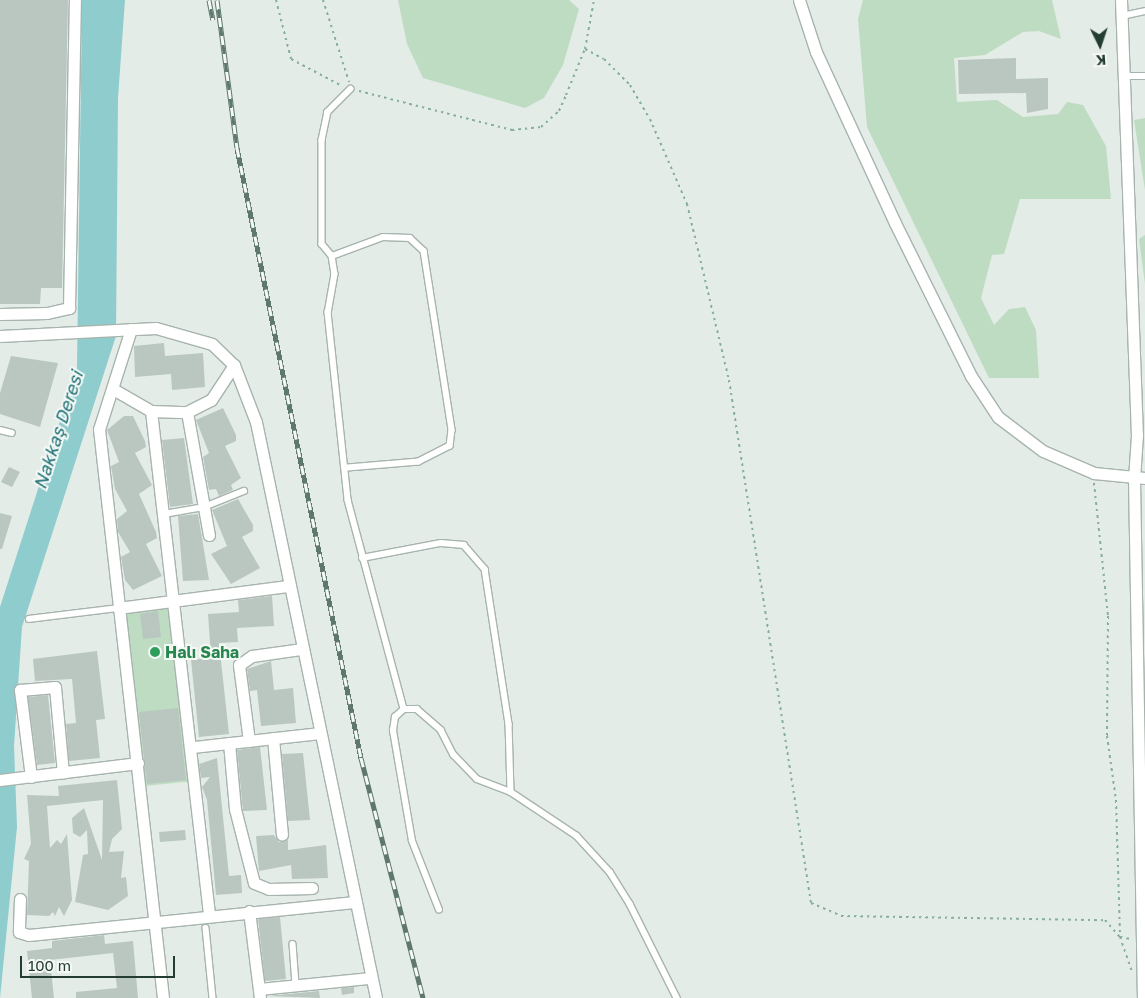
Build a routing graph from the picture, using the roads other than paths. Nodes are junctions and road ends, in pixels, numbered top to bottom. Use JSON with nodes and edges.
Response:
{"nodes":[{"id":1,"x":75,"y":0,"type":"edge"},
{"id":2,"x":799,"y":0,"type":"edge"},
{"id":3,"x":1121,"y":0,"type":"edge"},
{"id":4,"x":1145,"y":11,"type":"edge"},
{"id":5,"x":1122,"y":16,"type":"junction"},
{"id":6,"x":1124,"y":76,"type":"junction"},
{"id":7,"x":1145,"y":76,"type":"edge"},
{"id":8,"x":351,"y":89,"type":"road end"},
{"id":9,"x":332,"y":256,"type":"junction"},
{"id":10,"x":0,"y":314,"type":"edge"},
{"id":11,"x":131,"y":328,"type":"junction"},
{"id":12,"x":0,"y":336,"type":"edge"},
{"id":13,"x":234,"y":365,"type":"junction"},
{"id":14,"x":113,"y":390,"type":"junction"},
{"id":15,"x":151,"y":411,"type":"junction"},
{"id":16,"x":187,"y":412,"type":"junction"},
{"id":17,"x":1145,"y":426,"type":"edge"},
{"id":18,"x":0,"y":430,"type":"edge"},
{"id":19,"x":12,"y":433,"type":"dead end"},
{"id":20,"x":1137,"y":435,"type":"junction"},
{"id":21,"x":348,"y":468,"type":"junction"},
{"id":22,"x":1140,"y":479,"type":"edge"},
{"id":23,"x":244,"y":491,"type":"dead end"},
{"id":24,"x":204,"y":507,"type":"junction"},
{"id":25,"x":164,"y":514,"type":"junction"},
{"id":26,"x":209,"y":535,"type":"dead end"},
{"id":27,"x":362,"y":558,"type":"junction"},
{"id":28,"x":288,"y":586,"type":"junction"},
{"id":29,"x":176,"y":598,"type":"junction"},
{"id":30,"x":118,"y":608,"type":"junction"},
{"id":31,"x":29,"y":619,"type":"dead end"},
{"id":32,"x":301,"y":649,"type":"junction"},
{"id":33,"x":404,"y":709,"type":"junction"},
{"id":34,"x":319,"y":734,"type":"junction"},
{"id":35,"x":273,"y":738,"type":"junction"},
{"id":36,"x":250,"y":741,"type":"junction"},
{"id":37,"x":229,"y":743,"type":"junction"},
{"id":38,"x":193,"y":747,"type":"junction"},
{"id":39,"x":138,"y":763,"type":"junction"},
{"id":40,"x":63,"y":773,"type":"junction"},
{"id":41,"x":26,"y":778,"type":"junction"},
{"id":42,"x":0,"y":780,"type":"edge"},
{"id":43,"x":511,"y":792,"type":"junction"},
{"id":44,"x":282,"y":835,"type":"dead end"},
{"id":45,"x":312,"y":888,"type":"dead end"},
{"id":46,"x":20,"y":899,"type":"dead end"},
{"id":47,"x":354,"y":902,"type":"junction"},
{"id":48,"x":439,"y":910,"type":"dead end"},
{"id":49,"x":249,"y":911,"type":"junction"},
{"id":50,"x":209,"y":914,"type":"junction"},
{"id":51,"x":153,"y":924,"type":"junction"},
{"id":52,"x":206,"y":928,"type":"dead end"},
{"id":53,"x":292,"y":944,"type":"dead end"},
{"id":54,"x":370,"y":978,"type":"junction"},
{"id":55,"x":296,"y":985,"type":"junction"},
{"id":56,"x":260,"y":994,"type":"edge"},
{"id":57,"x":163,"y":998,"type":"edge"},
{"id":58,"x":213,"y":998,"type":"edge"},
{"id":59,"x":376,"y":998,"type":"edge"},
{"id":60,"x":677,"y":998,"type":"edge"},
{"id":61,"x":1143,"y":998,"type":"edge"}],
"edges":[{"from":1,"to":10,"type":"street"},
{"from":2,"to":22,"type":"street"},
{"from":3,"to":5,"type":"street"},
{"from":4,"to":5,"type":"lane"},
{"from":5,"to":6,"type":"street"},
{"from":6,"to":7,"type":"lane"},
{"from":6,"to":20,"type":"street"},
{"from":8,"to":9,"type":"lane"},
{"from":9,"to":21,"type":"lane"},
{"from":9,"to":21,"type":"lane"},
{"from":11,"to":12,"type":"street"},
{"from":11,"to":13,"type":"street"},
{"from":11,"to":14,"type":"street"},
{"from":13,"to":16,"type":"street"},
{"from":13,"to":28,"type":"street"},
{"from":14,"to":15,"type":"street"},
{"from":14,"to":30,"type":"street"},
{"from":15,"to":16,"type":"street"},
{"from":15,"to":25,"type":"street"},
{"from":16,"to":24,"type":"street"},
{"from":17,"to":20,"type":"street"},
{"from":18,"to":19,"type":"lane"},
{"from":20,"to":22,"type":"street"},
{"from":21,"to":27,"type":"lane"},
{"from":22,"to":61,"type":"street"},
{"from":23,"to":24,"type":"lane"},
{"from":24,"to":25,"type":"lane"},
{"from":24,"to":26,"type":"street"},
{"from":25,"to":29,"type":"street"},
{"from":27,"to":33,"type":"lane"},
{"from":27,"to":43,"type":"lane"},
{"from":28,"to":29,"type":"street"},
{"from":28,"to":32,"type":"street"},
{"from":29,"to":30,"type":"street"},
{"from":29,"to":38,"type":"street"},
{"from":30,"to":31,"type":"lane"},
{"from":30,"to":39,"type":"street"},
{"from":32,"to":34,"type":"street"},
{"from":32,"to":36,"type":"street"},
{"from":33,"to":43,"type":"lane"},
{"from":33,"to":48,"type":"lane"},
{"from":34,"to":35,"type":"street"},
{"from":34,"to":47,"type":"street"},
{"from":35,"to":36,"type":"street"},
{"from":35,"to":44,"type":"street"},
{"from":36,"to":37,"type":"street"},
{"from":37,"to":38,"type":"street"},
{"from":37,"to":45,"type":"street"},
{"from":38,"to":50,"type":"street"},
{"from":39,"to":40,"type":"street"},
{"from":39,"to":51,"type":"street"},
{"from":40,"to":41,"type":"street"},
{"from":40,"to":41,"type":"street"},
{"from":41,"to":42,"type":"street"},
{"from":43,"to":60,"type":"lane"},
{"from":46,"to":51,"type":"street"},
{"from":47,"to":49,"type":"street"},
{"from":47,"to":54,"type":"street"},
{"from":49,"to":50,"type":"street"},
{"from":49,"to":56,"type":"street"},
{"from":50,"to":51,"type":"street"},
{"from":51,"to":57,"type":"street"},
{"from":52,"to":58,"type":"lane"},
{"from":53,"to":55,"type":"lane"},
{"from":54,"to":55,"type":"street"},
{"from":54,"to":59,"type":"street"},
{"from":55,"to":56,"type":"street"}]}
